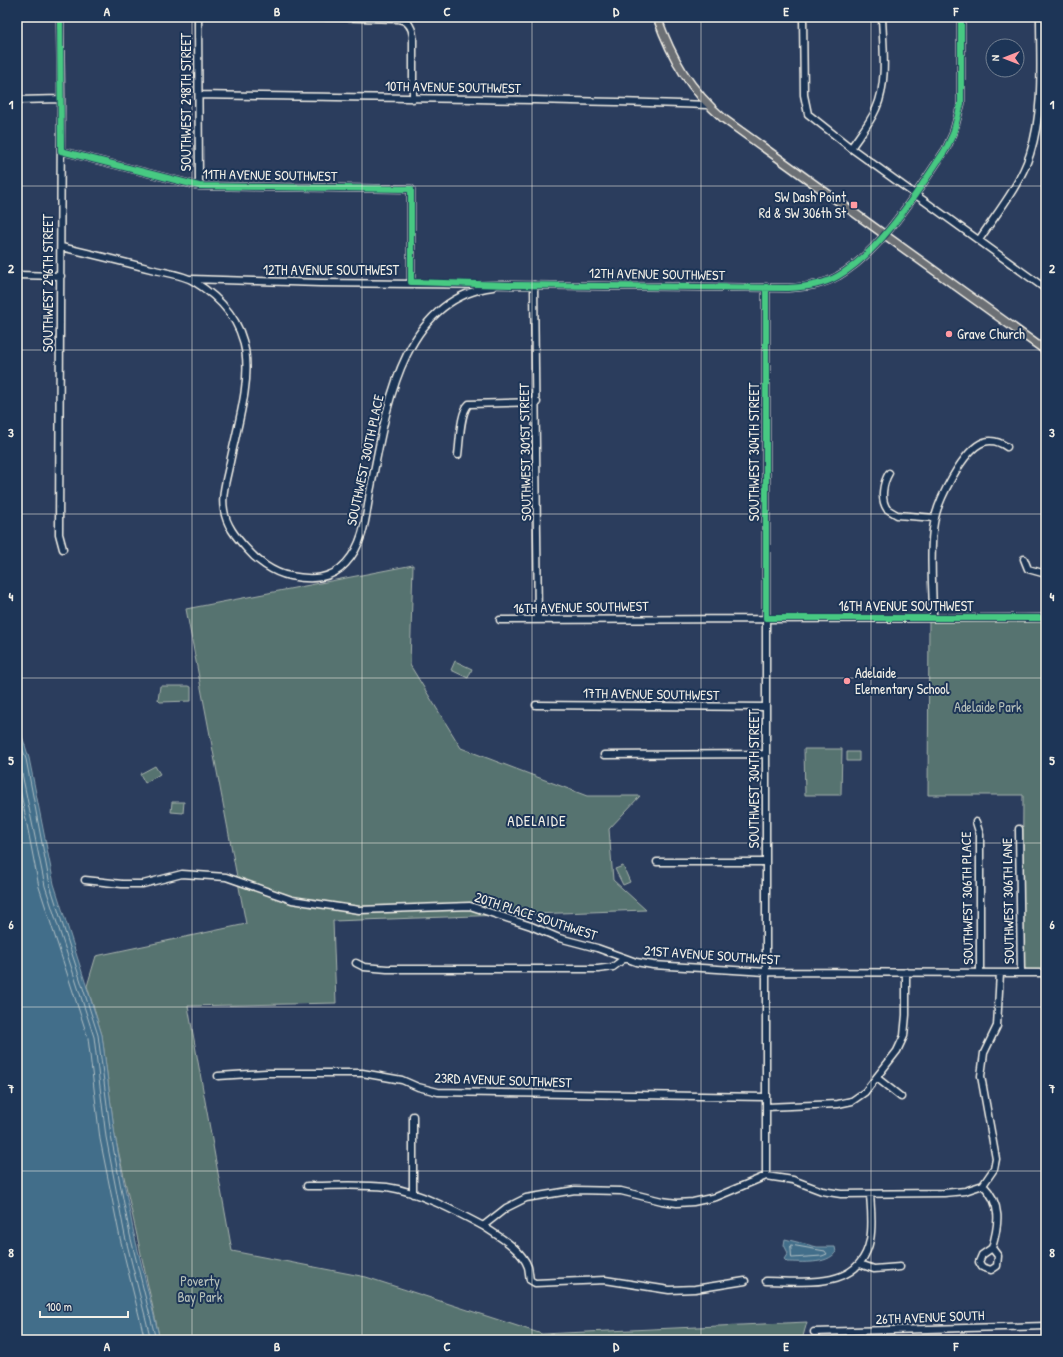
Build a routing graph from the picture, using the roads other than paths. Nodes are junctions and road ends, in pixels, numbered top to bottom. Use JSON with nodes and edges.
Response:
{"nodes":[{"id":1,"x":60,"y":17,"type":"edge"},
{"id":2,"x":198,"y":17,"type":"edge"},
{"id":3,"x":326,"y":17,"type":"edge"},
{"id":4,"x":658,"y":17,"type":"edge"},
{"id":5,"x":803,"y":17,"type":"edge"},
{"id":6,"x":882,"y":17,"type":"edge"},
{"id":7,"x":961,"y":17,"type":"edge"},
{"id":8,"x":1040,"y":17,"type":"edge"},
{"id":9,"x":198,"y":95,"type":"junction"},
{"id":10,"x":61,"y":99,"type":"junction"},
{"id":11,"x":413,"y":99,"type":"junction"},
{"id":12,"x":17,"y":100,"type":"edge"},
{"id":13,"x":707,"y":105,"type":"junction"},
{"id":14,"x":851,"y":148,"type":"junction"},
{"id":15,"x":61,"y":151,"type":"junction"},
{"id":16,"x":199,"y":186,"type":"junction"},
{"id":17,"x":916,"y":193,"type":"junction"},
{"id":18,"x":885,"y":235,"type":"junction"},
{"id":19,"x":978,"y":240,"type":"junction"},
{"id":20,"x":61,"y":246,"type":"junction"},
{"id":21,"x":17,"y":275,"type":"edge"},
{"id":22,"x":61,"y":276,"type":"junction"},
{"id":23,"x":191,"y":280,"type":"junction"},
{"id":24,"x":411,"y":282,"type":"junction"},
{"id":25,"x":510,"y":285,"type":"junction"},
{"id":26,"x":534,"y":285,"type":"junction"},
{"id":27,"x":766,"y":287,"type":"junction"},
{"id":28,"x":1046,"y":289,"type":"edge"},
{"id":29,"x":1046,"y":351,"type":"edge"},
{"id":30,"x":537,"y":402,"type":"junction"},
{"id":31,"x":1007,"y":448,"type":"dead end"},
{"id":32,"x":458,"y":455,"type":"dead end"},
{"id":33,"x":889,"y":473,"type":"dead end"},
{"id":34,"x":935,"y":518,"type":"junction"},
{"id":35,"x":63,"y":549,"type":"dead end"},
{"id":36,"x":1024,"y":559,"type":"dead end"},
{"id":37,"x":1046,"y":574,"type":"edge"},
{"id":38,"x":538,"y":618,"type":"junction"},
{"id":39,"x":766,"y":618,"type":"junction"},
{"id":40,"x":933,"y":618,"type":"junction"},
{"id":41,"x":1046,"y":618,"type":"edge"},
{"id":42,"x":500,"y":620,"type":"dead end"},
{"id":43,"x":536,"y":705,"type":"dead end"},
{"id":44,"x":766,"y":707,"type":"junction"},
{"id":45,"x":766,"y":754,"type":"junction"},
{"id":46,"x":604,"y":755,"type":"dead end"},
{"id":47,"x":976,"y":822,"type":"dead end"},
{"id":48,"x":1019,"y":829,"type":"dead end"},
{"id":49,"x":657,"y":862,"type":"dead end"},
{"id":50,"x":766,"y":862,"type":"junction"},
{"id":51,"x":85,"y":880,"type":"dead end"},
{"id":52,"x":625,"y":958,"type":"junction"},
{"id":53,"x":356,"y":962,"type":"dead end"},
{"id":54,"x":766,"y":972,"type":"junction"},
{"id":55,"x":906,"y":972,"type":"junction"},
{"id":56,"x":980,"y":972,"type":"junction"},
{"id":57,"x":1046,"y":972,"type":"edge"},
{"id":58,"x":1000,"y":973,"type":"junction"},
{"id":59,"x":1021,"y":973,"type":"junction"},
{"id":60,"x":218,"y":1076,"type":"dead end"},
{"id":61,"x":877,"y":1078,"type":"junction"},
{"id":62,"x":901,"y":1097,"type":"dead end"},
{"id":63,"x":766,"y":1098,"type":"junction"},
{"id":64,"x":766,"y":1107,"type":"junction"},
{"id":65,"x":413,"y":1116,"type":"dead end"},
{"id":66,"x":766,"y":1176,"type":"junction"},
{"id":67,"x":307,"y":1186,"type":"dead end"},
{"id":68,"x":983,"y":1186,"type":"junction"},
{"id":69,"x":413,"y":1194,"type":"junction"},
{"id":70,"x":870,"y":1194,"type":"junction"},
{"id":71,"x":484,"y":1226,"type":"junction"},
{"id":72,"x":992,"y":1248,"type":"dead end"},
{"id":73,"x":860,"y":1264,"type":"junction"},
{"id":74,"x":900,"y":1267,"type":"dead end"},
{"id":75,"x":745,"y":1281,"type":"dead end"},
{"id":76,"x":766,"y":1282,"type":"dead end"},
{"id":77,"x":1046,"y":1326,"type":"edge"},
{"id":78,"x":814,"y":1332,"type":"dead end"},
{"id":79,"x":854,"y":1332,"type":"junction"},
{"id":80,"x":854,"y":1340,"type":"edge"}],
"edges":[{"from":1,"to":10,"type":"street","name":"SOUTHWEST 296TH STREET"},
{"from":2,"to":9,"type":"street","name":"SOUTHWEST 298TH STREET"},
{"from":3,"to":11,"type":"street"},
{"from":4,"to":13,"type":"main road"},
{"from":5,"to":14,"type":"street"},
{"from":6,"to":14,"type":"street"},
{"from":7,"to":17,"type":"street","name":"12TH AVENUE SOUTHWEST"},
{"from":8,"to":19,"type":"street"},
{"from":9,"to":11,"type":"street","name":"10TH AVENUE SOUTHWEST"},
{"from":9,"to":16,"type":"street","name":"SOUTHWEST 298TH STREET"},
{"from":10,"to":12,"type":"street"},
{"from":10,"to":15,"type":"street","name":"SOUTHWEST 296TH STREET"},
{"from":11,"to":13,"type":"street","name":"10TH AVENUE SOUTHWEST"},
{"from":13,"to":18,"type":"main road"},
{"from":14,"to":17,"type":"street"},
{"from":15,"to":16,"type":"street","name":"11TH AVENUE SOUTHWEST"},
{"from":15,"to":20,"type":"street","name":"SOUTHWEST 296TH STREET"},
{"from":16,"to":24,"type":"street","name":"11TH AVENUE SOUTHWEST"},
{"from":17,"to":18,"type":"street","name":"12TH AVENUE SOUTHWEST"},
{"from":17,"to":19,"type":"street"},
{"from":18,"to":27,"type":"street","name":"12TH AVENUE SOUTHWEST"},
{"from":18,"to":29,"type":"main road"},
{"from":19,"to":28,"type":"street"},
{"from":20,"to":22,"type":"street","name":"SOUTHWEST 296TH STREET"},
{"from":20,"to":23,"type":"street"},
{"from":21,"to":22,"type":"street"},
{"from":22,"to":35,"type":"street","name":"SOUTHWEST 296TH STREET"},
{"from":23,"to":24,"type":"street","name":"12TH AVENUE SOUTHWEST"},
{"from":23,"to":25,"type":"street","name":"SOUTHWEST 300TH PLACE"},
{"from":24,"to":25,"type":"street","name":"12TH AVENUE SOUTHWEST"},
{"from":25,"to":26,"type":"street","name":"12TH AVENUE SOUTHWEST"},
{"from":26,"to":27,"type":"street","name":"12TH AVENUE SOUTHWEST"},
{"from":26,"to":30,"type":"street","name":"SOUTHWEST 301ST STREET"},
{"from":27,"to":39,"type":"street","name":"SOUTHWEST 304TH STREET"},
{"from":30,"to":32,"type":"street"},
{"from":30,"to":38,"type":"street","name":"SOUTHWEST 301ST STREET"},
{"from":31,"to":34,"type":"street"},
{"from":33,"to":34,"type":"street"},
{"from":34,"to":40,"type":"street"},
{"from":36,"to":37,"type":"street"},
{"from":38,"to":39,"type":"street","name":"16TH AVENUE SOUTHWEST"},
{"from":38,"to":42,"type":"street","name":"16TH AVENUE SOUTHWEST"},
{"from":39,"to":40,"type":"street","name":"16TH AVENUE SOUTHWEST"},
{"from":39,"to":44,"type":"street","name":"SOUTHWEST 304TH STREET"},
{"from":40,"to":41,"type":"street","name":"16TH AVENUE SOUTHWEST"},
{"from":43,"to":44,"type":"street","name":"17TH AVENUE SOUTHWEST"},
{"from":44,"to":45,"type":"street","name":"SOUTHWEST 304TH STREET"},
{"from":45,"to":46,"type":"street"},
{"from":45,"to":50,"type":"street","name":"SOUTHWEST 304TH STREET"},
{"from":47,"to":56,"type":"street","name":"SOUTHWEST 306TH PLACE"},
{"from":48,"to":59,"type":"street","name":"SOUTHWEST 306TH LANE"},
{"from":49,"to":50,"type":"street"},
{"from":50,"to":54,"type":"street","name":"SOUTHWEST 304TH STREET"},
{"from":51,"to":52,"type":"street","name":"20TH PLACE SOUTHWEST"},
{"from":52,"to":53,"type":"street","name":"21ST AVENUE SOUTHWEST"},
{"from":52,"to":54,"type":"street","name":"21ST AVENUE SOUTHWEST"},
{"from":54,"to":55,"type":"street","name":"21ST AVENUE SOUTHWEST"},
{"from":54,"to":63,"type":"street","name":"SOUTHWEST 304TH STREET"},
{"from":55,"to":56,"type":"street","name":"21ST AVENUE SOUTHWEST"},
{"from":55,"to":61,"type":"street"},
{"from":56,"to":58,"type":"street","name":"21ST AVENUE SOUTHWEST"},
{"from":57,"to":59,"type":"street","name":"21ST AVENUE SOUTHWEST"},
{"from":58,"to":59,"type":"street","name":"21ST AVENUE SOUTHWEST"},
{"from":58,"to":68,"type":"street"},
{"from":60,"to":63,"type":"street","name":"23RD AVENUE SOUTHWEST"},
{"from":61,"to":62,"type":"street"},
{"from":61,"to":64,"type":"street"},
{"from":63,"to":64,"type":"street","name":"SOUTHWEST 304TH STREET"},
{"from":64,"to":66,"type":"street","name":"SOUTHWEST 304TH STREET"},
{"from":65,"to":69,"type":"street"},
{"from":66,"to":70,"type":"street"},
{"from":66,"to":71,"type":"street"},
{"from":67,"to":69,"type":"street"},
{"from":68,"to":70,"type":"street"},
{"from":68,"to":72,"type":"street"},
{"from":69,"to":71,"type":"street"},
{"from":70,"to":73,"type":"street"},
{"from":71,"to":75,"type":"street"},
{"from":73,"to":74,"type":"street"},
{"from":73,"to":76,"type":"street"},
{"from":77,"to":79,"type":"street","name":"26TH AVENUE SOUTH"},
{"from":78,"to":79,"type":"street","name":"26TH AVENUE SOUTH"},
{"from":79,"to":80,"type":"street"}]}
